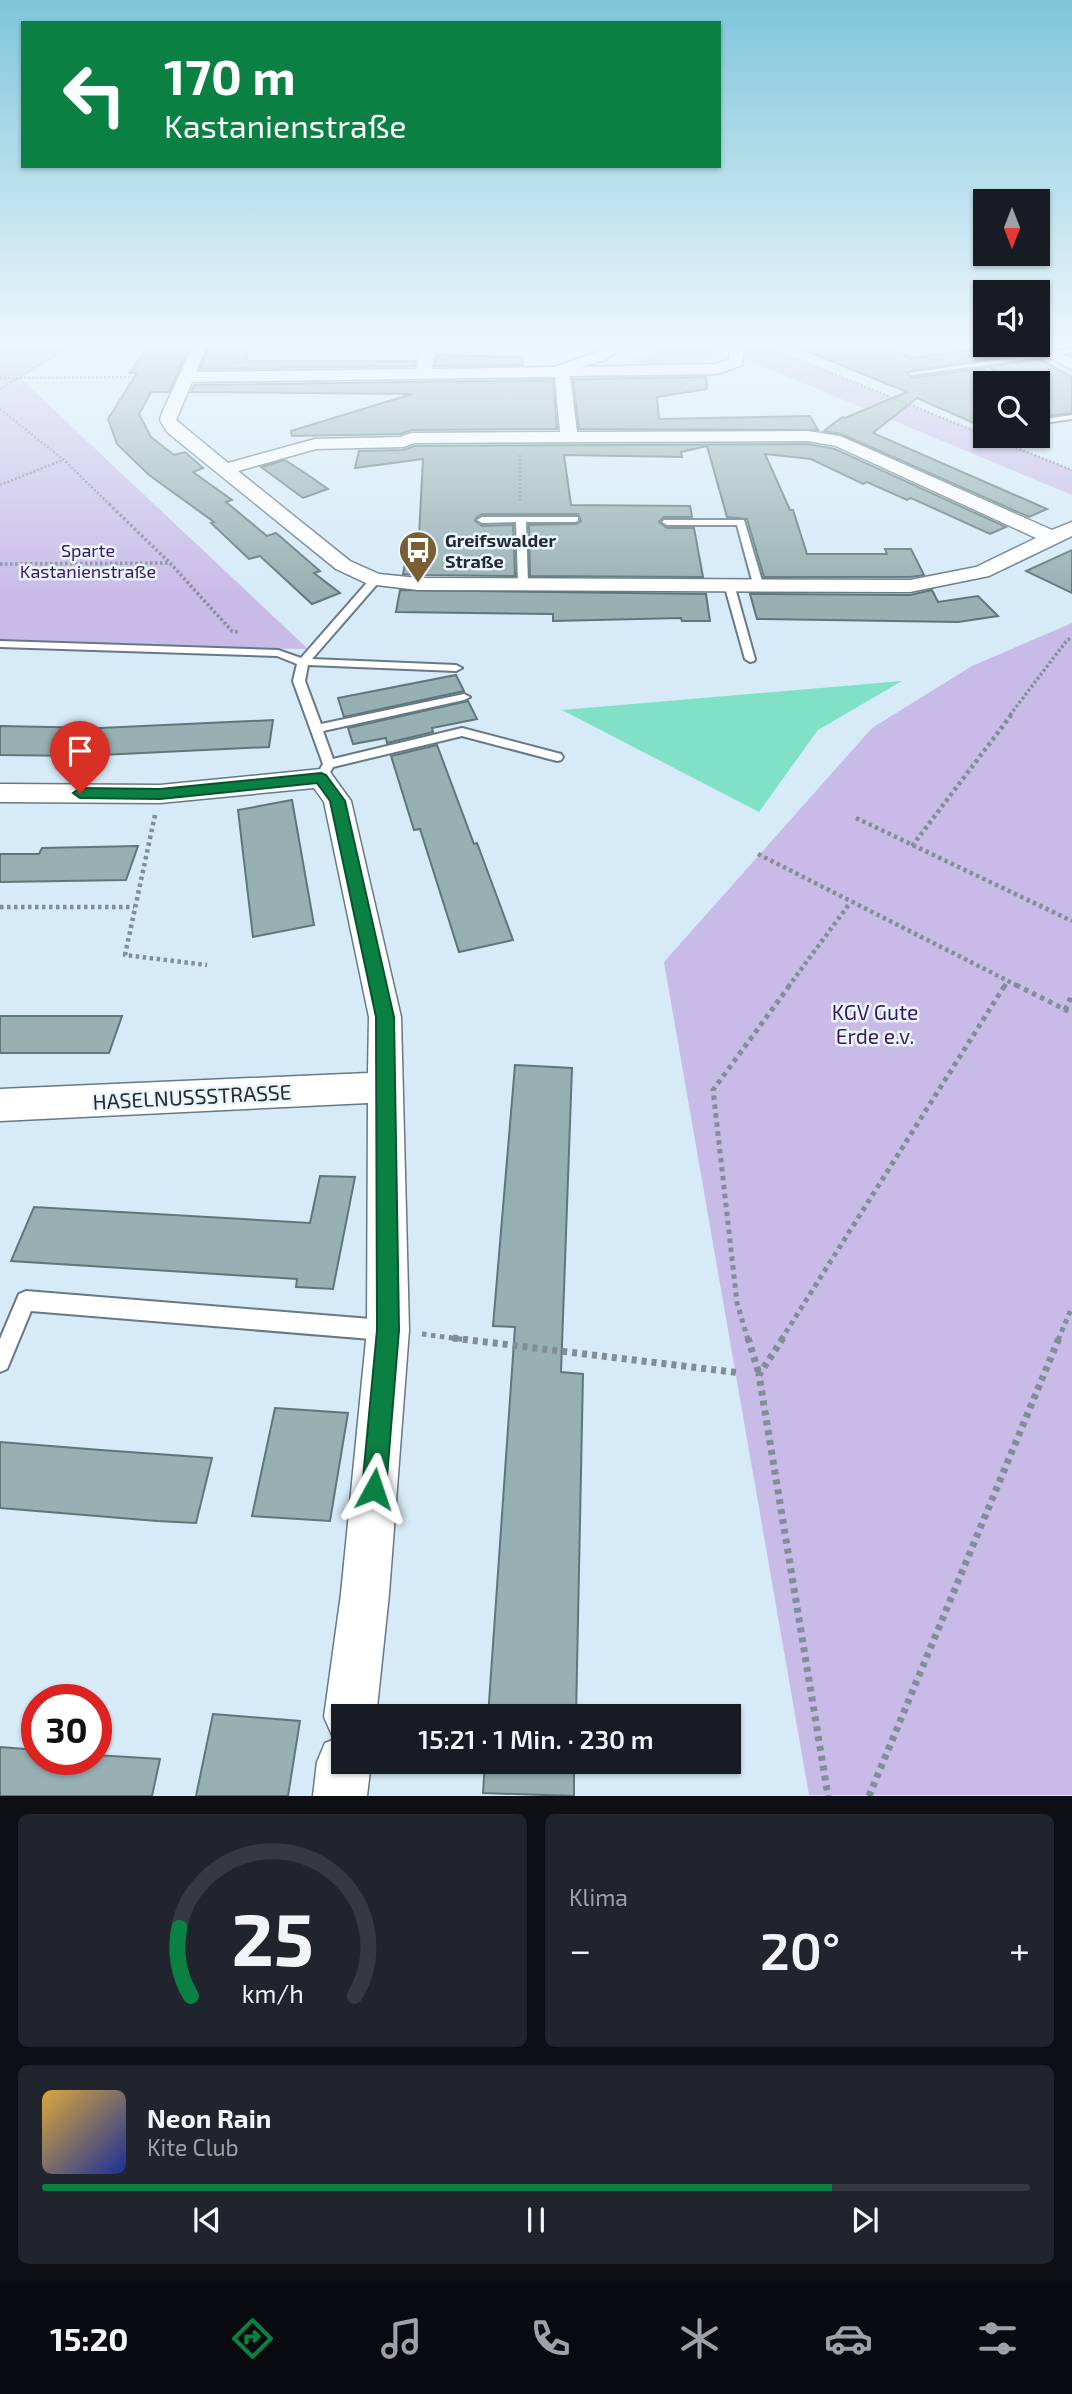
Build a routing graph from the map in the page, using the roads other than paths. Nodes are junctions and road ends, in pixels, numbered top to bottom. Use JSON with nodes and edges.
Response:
{"nodes":[{"id":1,"x":172,"y":427,"type":"edge"},
{"id":2,"x":568,"y":427,"type":"edge"},
{"id":3,"x":569,"y":436,"type":"junction"},
{"id":4,"x":226,"y":469,"type":"junction"},
{"id":5,"x":575,"y":519,"type":"dead end"},
{"id":6,"x":482,"y":520,"type":"dead end"},
{"id":7,"x":521,"y":520,"type":"junction"},
{"id":8,"x":667,"y":522,"type":"dead end"},
{"id":9,"x":1072,"y":528,"type":"edge"},
{"id":10,"x":1052,"y":538,"type":"junction"},
{"id":11,"x":375,"y":580,"type":"junction"},
{"id":12,"x":523,"y":583,"type":"junction"},
{"id":13,"x":730,"y":584,"type":"junction"},
{"id":14,"x":758,"y":584,"type":"junction"},
{"id":15,"x":0,"y":644,"type":"edge"},
{"id":16,"x":750,"y":659,"type":"dead end"},
{"id":17,"x":303,"y":662,"type":"junction"},
{"id":18,"x":456,"y":668,"type":"dead end"},
{"id":19,"x":464,"y":697,"type":"dead end"},
{"id":20,"x":316,"y":729,"type":"junction"},
{"id":21,"x":557,"y":757,"type":"dead end"},
{"id":22,"x":325,"y":771,"type":"junction"},
{"id":23,"x":0,"y":793,"type":"edge"},
{"id":24,"x":384,"y":1087,"type":"junction"},
{"id":25,"x":0,"y":1105,"type":"edge"},
{"id":26,"x":388,"y":1330,"type":"junction"},
{"id":27,"x":0,"y":1362,"type":"edge"},
{"id":28,"x":351,"y":1704,"type":"edge"},
{"id":29,"x":343,"y":1774,"type":"edge"},
{"id":30,"x":340,"y":1796,"type":"edge"}],
"edges":[{"from":1,"to":4,"type":"street"},
{"from":2,"to":3,"type":"street"},
{"from":3,"to":4,"type":"street"},
{"from":3,"to":10,"type":"street"},
{"from":4,"to":11,"type":"street"},
{"from":5,"to":7,"type":"lane"},
{"from":6,"to":7,"type":"lane"},
{"from":7,"to":12,"type":"lane"},
{"from":8,"to":14,"type":"lane"},
{"from":9,"to":10,"type":"street"},
{"from":10,"to":14,"type":"street"},
{"from":11,"to":12,"type":"street"},
{"from":11,"to":17,"type":"lane"},
{"from":12,"to":13,"type":"street"},
{"from":13,"to":14,"type":"street"},
{"from":13,"to":16,"type":"lane"},
{"from":15,"to":17,"type":"lane"},
{"from":17,"to":18,"type":"lane"},
{"from":17,"to":20,"type":"lane"},
{"from":19,"to":20,"type":"lane"},
{"from":20,"to":22,"type":"lane"},
{"from":21,"to":22,"type":"lane"},
{"from":22,"to":23,"type":"street"},
{"from":22,"to":24,"type":"street"},
{"from":24,"to":25,"type":"street","name":"HASELNUSSSTRASSE"},
{"from":24,"to":26,"type":"street"},
{"from":26,"to":27,"type":"lane"},
{"from":26,"to":28,"type":"street"},
{"from":29,"to":30,"type":"street"}]}
